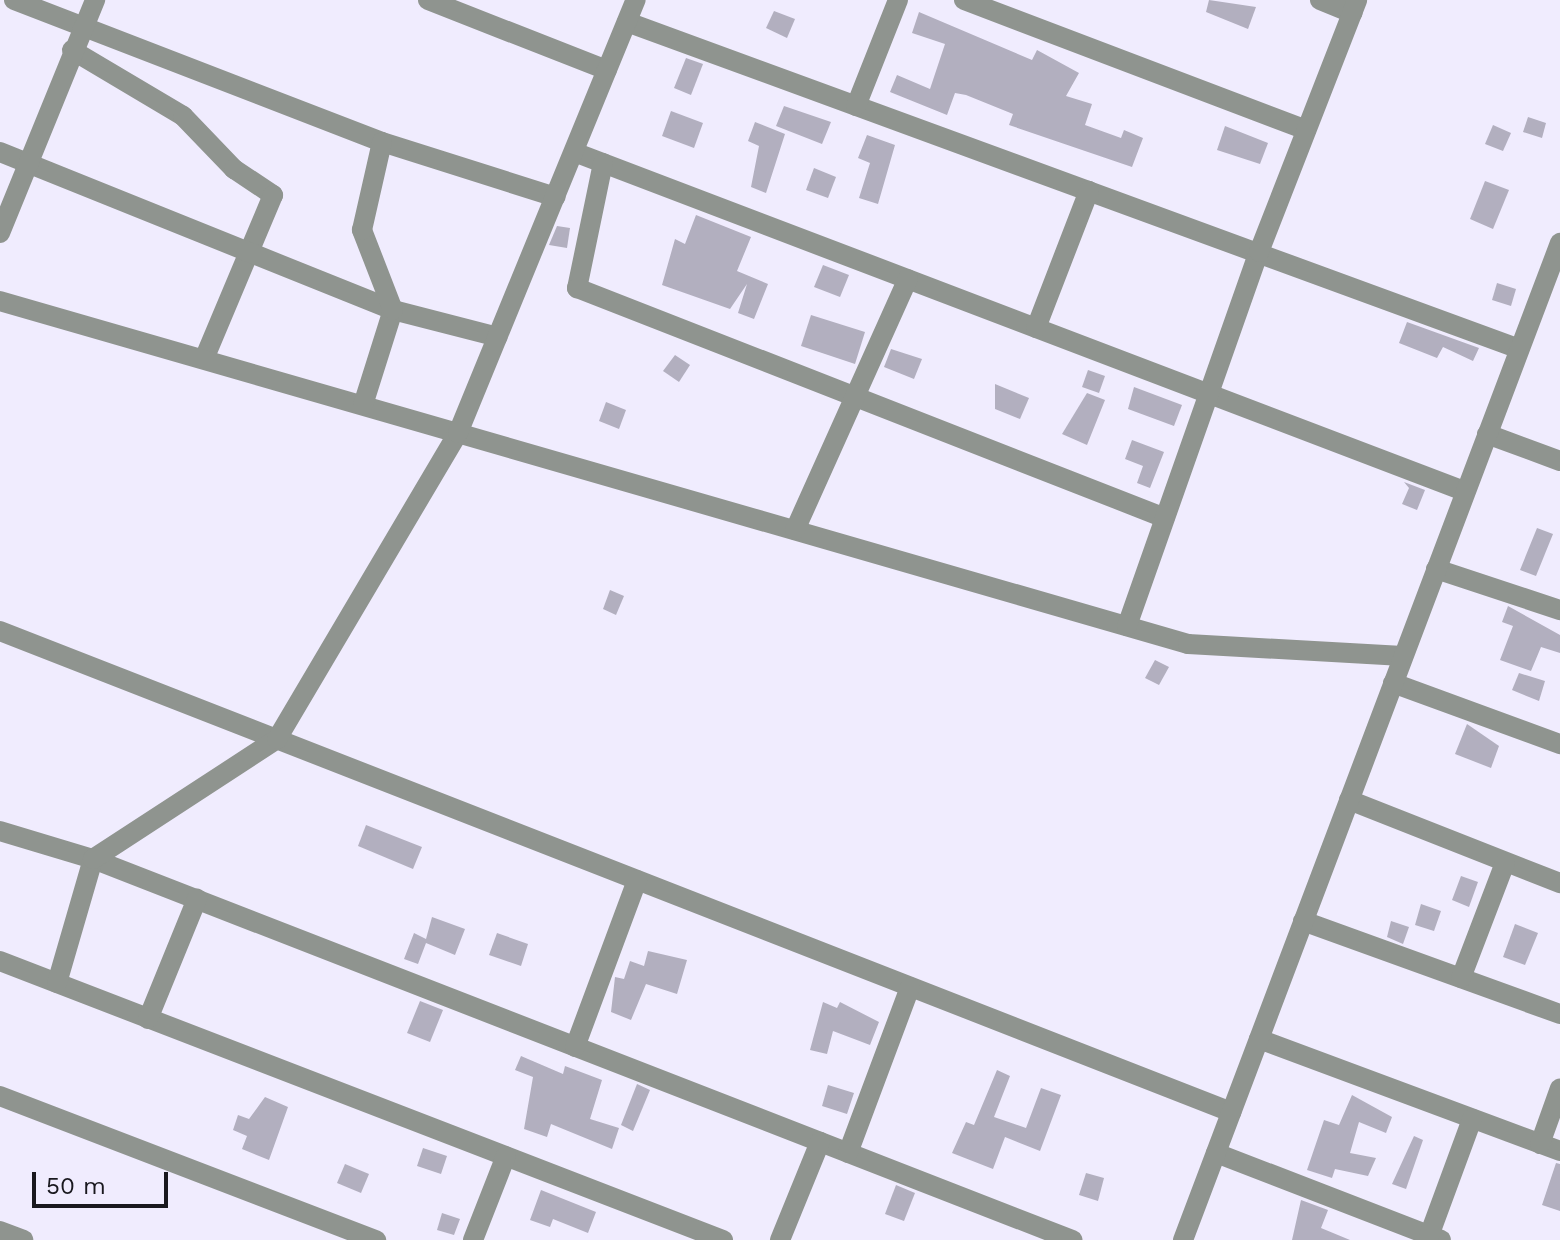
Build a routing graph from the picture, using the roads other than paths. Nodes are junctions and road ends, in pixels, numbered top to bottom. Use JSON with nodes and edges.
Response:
{"nodes":[{"id":1,"x":14,"y":0,"type":"edge"},
{"id":2,"x":95,"y":0,"type":"edge"},
{"id":3,"x":428,"y":0,"type":"edge"},
{"id":4,"x":636,"y":0,"type":"edge"},
{"id":5,"x":898,"y":0,"type":"edge"},
{"id":6,"x":964,"y":0,"type":"edge"},
{"id":7,"x":1320,"y":0,"type":"edge"},
{"id":8,"x":1354,"y":6,"type":"edge"},
{"id":9,"x":627,"y":22,"type":"junction"},
{"id":10,"x":85,"y":26,"type":"junction"},
{"id":11,"x":72,"y":50,"type":"junction"},
{"id":12,"x":607,"y":70,"type":"junction"},
{"id":13,"x":856,"y":106,"type":"junction"},
{"id":14,"x":1306,"y":130,"type":"junction"},
{"id":15,"x":382,"y":142,"type":"junction"},
{"id":16,"x":0,"y":152,"type":"edge"},
{"id":17,"x":574,"y":152,"type":"junction"},
{"id":18,"x":26,"y":162,"type":"junction"},
{"id":19,"x":603,"y":163,"type":"junction"},
{"id":20,"x":1089,"y":191,"type":"junction"},
{"id":21,"x":555,"y":197,"type":"junction"},
{"id":22,"x":0,"y":233,"type":"edge"},
{"id":23,"x":1560,"y":243,"type":"edge"},
{"id":24,"x":1259,"y":252,"type":"junction"},
{"id":25,"x":252,"y":254,"type":"junction"},
{"id":26,"x":908,"y":279,"type":"junction"},
{"id":27,"x":1552,"y":287,"type":"edge"},
{"id":28,"x":0,"y":301,"type":"edge"},
{"id":29,"x":393,"y":310,"type":"junction"},
{"id":30,"x":1036,"y":328,"type":"junction"},
{"id":31,"x":498,"y":337,"type":"junction"},
{"id":32,"x":1517,"y":348,"type":"junction"},
{"id":33,"x":204,"y":359,"type":"junction"},
{"id":34,"x":1209,"y":394,"type":"junction"},
{"id":35,"x":855,"y":397,"type":"junction"},
{"id":36,"x":363,"y":405,"type":"junction"},
{"id":37,"x":458,"y":433,"type":"junction"},
{"id":38,"x":1487,"y":434,"type":"junction"},
{"id":39,"x":1560,"y":461,"type":"edge"},
{"id":40,"x":1464,"y":491,"type":"junction"},
{"id":41,"x":1165,"y":518,"type":"junction"},
{"id":42,"x":795,"y":530,"type":"junction"},
{"id":43,"x":1436,"y":569,"type":"junction"},
{"id":44,"x":1560,"y":610,"type":"edge"},
{"id":45,"x":1127,"y":626,"type":"junction"},
{"id":46,"x":0,"y":631,"type":"edge"},
{"id":47,"x":1403,"y":656,"type":"junction"},
{"id":48,"x":1393,"y":683,"type":"junction"},
{"id":49,"x":277,"y":739,"type":"junction"},
{"id":50,"x":1560,"y":744,"type":"edge"},
{"id":51,"x":1349,"y":800,"type":"junction"},
{"id":52,"x":0,"y":831,"type":"edge"},
{"id":53,"x":93,"y":859,"type":"junction"},
{"id":54,"x":1505,"y":863,"type":"junction"},
{"id":55,"x":637,"y":880,"type":"junction"},
{"id":56,"x":1560,"y":883,"type":"edge"},
{"id":57,"x":197,"y":899,"type":"junction"},
{"id":58,"x":1303,"y":921,"type":"junction"},
{"id":59,"x":0,"y":961,"type":"edge"},
{"id":60,"x":1461,"y":978,"type":"junction"},
{"id":61,"x":57,"y":983,"type":"junction"},
{"id":62,"x":910,"y":987,"type":"junction"},
{"id":63,"x":1560,"y":1014,"type":"edge"},
{"id":64,"x":148,"y":1019,"type":"junction"},
{"id":65,"x":1259,"y":1039,"type":"junction"},
{"id":66,"x":575,"y":1047,"type":"junction"},
{"id":67,"x":1560,"y":1088,"type":"edge"},
{"id":68,"x":0,"y":1096,"type":"edge"},
{"id":69,"x":1231,"y":1112,"type":"junction"},
{"id":70,"x":1472,"y":1119,"type":"junction"},
{"id":71,"x":820,"y":1142,"type":"junction"},
{"id":72,"x":1540,"y":1144,"type":"junction"},
{"id":73,"x":1560,"y":1151,"type":"edge"},
{"id":74,"x":848,"y":1153,"type":"junction"},
{"id":75,"x":1216,"y":1153,"type":"junction"},
{"id":76,"x":506,"y":1156,"type":"junction"},
{"id":77,"x":0,"y":1231,"type":"edge"},
{"id":78,"x":1435,"y":1238,"type":"edge"},
{"id":79,"x":23,"y":1240,"type":"edge"},
{"id":80,"x":376,"y":1240,"type":"edge"},
{"id":81,"x":473,"y":1240,"type":"edge"},
{"id":82,"x":723,"y":1240,"type":"edge"},
{"id":83,"x":780,"y":1240,"type":"edge"},
{"id":84,"x":1072,"y":1240,"type":"edge"},
{"id":85,"x":1183,"y":1240,"type":"edge"}],
"edges":[{"from":1,"to":10,"type":"street"},
{"from":2,"to":10,"type":"street"},
{"from":3,"to":12,"type":"street"},
{"from":4,"to":9,"type":"street"},
{"from":5,"to":13,"type":"street"},
{"from":6,"to":14,"type":"street"},
{"from":7,"to":8,"type":"street"},
{"from":8,"to":14,"type":"street"},
{"from":9,"to":12,"type":"street"},
{"from":9,"to":13,"type":"street"},
{"from":10,"to":11,"type":"street"},
{"from":10,"to":15,"type":"street"},
{"from":11,"to":18,"type":"street"},
{"from":11,"to":25,"type":"street"},
{"from":12,"to":17,"type":"street"},
{"from":13,"to":20,"type":"street"},
{"from":14,"to":24,"type":"street"},
{"from":15,"to":21,"type":"street"},
{"from":15,"to":29,"type":"street"},
{"from":16,"to":18,"type":"street"},
{"from":17,"to":19,"type":"street"},
{"from":17,"to":21,"type":"street"},
{"from":18,"to":22,"type":"street"},
{"from":18,"to":25,"type":"street"},
{"from":19,"to":26,"type":"street"},
{"from":19,"to":35,"type":"street"},
{"from":20,"to":24,"type":"street"},
{"from":20,"to":30,"type":"street"},
{"from":21,"to":31,"type":"street"},
{"from":23,"to":27,"type":"street"},
{"from":24,"to":32,"type":"street"},
{"from":24,"to":34,"type":"street"},
{"from":25,"to":29,"type":"street"},
{"from":25,"to":33,"type":"street"},
{"from":26,"to":30,"type":"street"},
{"from":26,"to":35,"type":"street"},
{"from":27,"to":32,"type":"street"},
{"from":28,"to":33,"type":"street"},
{"from":29,"to":31,"type":"street"},
{"from":29,"to":36,"type":"street"},
{"from":30,"to":34,"type":"street"},
{"from":31,"to":37,"type":"street"},
{"from":32,"to":38,"type":"street"},
{"from":33,"to":36,"type":"street"},
{"from":34,"to":40,"type":"street"},
{"from":34,"to":41,"type":"street"},
{"from":35,"to":41,"type":"street"},
{"from":35,"to":42,"type":"street"},
{"from":36,"to":37,"type":"street"},
{"from":37,"to":42,"type":"street"},
{"from":37,"to":49,"type":"street"},
{"from":38,"to":39,"type":"street"},
{"from":38,"to":40,"type":"street"},
{"from":40,"to":43,"type":"street"},
{"from":41,"to":45,"type":"street"},
{"from":42,"to":45,"type":"street"},
{"from":43,"to":44,"type":"street"},
{"from":43,"to":47,"type":"street"},
{"from":45,"to":47,"type":"street"},
{"from":46,"to":49,"type":"street"},
{"from":47,"to":48,"type":"street"},
{"from":48,"to":50,"type":"street"},
{"from":48,"to":51,"type":"street"},
{"from":49,"to":53,"type":"street"},
{"from":49,"to":55,"type":"street"},
{"from":51,"to":54,"type":"street"},
{"from":51,"to":58,"type":"street"},
{"from":52,"to":53,"type":"street"},
{"from":53,"to":57,"type":"street"},
{"from":53,"to":61,"type":"street"},
{"from":54,"to":56,"type":"street"},
{"from":54,"to":60,"type":"street"},
{"from":55,"to":62,"type":"street"},
{"from":55,"to":66,"type":"street"},
{"from":57,"to":64,"type":"street"},
{"from":57,"to":66,"type":"street"},
{"from":58,"to":60,"type":"street"},
{"from":58,"to":65,"type":"street"},
{"from":59,"to":61,"type":"street"},
{"from":60,"to":63,"type":"street"},
{"from":61,"to":64,"type":"street"},
{"from":62,"to":69,"type":"street"},
{"from":62,"to":74,"type":"street"},
{"from":64,"to":76,"type":"street"},
{"from":65,"to":69,"type":"street"},
{"from":65,"to":70,"type":"street"},
{"from":66,"to":71,"type":"street"},
{"from":67,"to":72,"type":"street"},
{"from":68,"to":80,"type":"street"},
{"from":69,"to":75,"type":"street"},
{"from":70,"to":72,"type":"street"},
{"from":70,"to":78,"type":"street"},
{"from":71,"to":74,"type":"street"},
{"from":71,"to":83,"type":"street"},
{"from":72,"to":73,"type":"street"},
{"from":74,"to":84,"type":"street"},
{"from":75,"to":78,"type":"street"},
{"from":75,"to":85,"type":"street"},
{"from":76,"to":81,"type":"street"},
{"from":76,"to":82,"type":"street"},
{"from":77,"to":79,"type":"street"}]}
